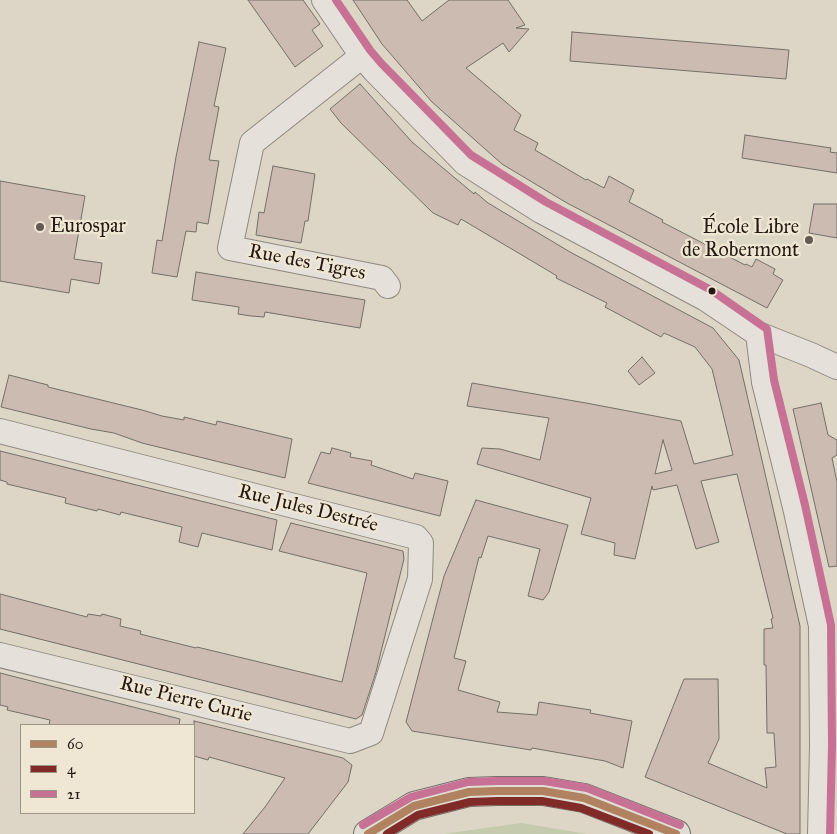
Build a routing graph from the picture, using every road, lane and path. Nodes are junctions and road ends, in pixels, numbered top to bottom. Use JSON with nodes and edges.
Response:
{"nodes":[{"id":1,"x":324,"y":0,"type":"edge"},
{"id":2,"x":362,"y":56,"type":"junction"},
{"id":3,"x":388,"y":286,"type":"dead end"},
{"id":4,"x":758,"y":334,"type":"junction"},
{"id":5,"x":837,"y":367,"type":"edge"},
{"id":6,"x":0,"y":432,"type":"edge"},
{"id":7,"x":0,"y":654,"type":"edge"},
{"id":8,"x":372,"y":733,"type":"joint"},
{"id":9,"x":368,"y":834,"type":"edge"},
{"id":10,"x":676,"y":834,"type":"edge"},
{"id":11,"x":820,"y":834,"type":"edge"}],
"edges":[{"from":1,"to":2,"type":"street"},
{"from":2,"to":3,"type":"street","name":"Rue des Tigres"},
{"from":2,"to":4,"type":"street"},
{"from":4,"to":5,"type":"street"},
{"from":4,"to":11,"type":"street"},
{"from":6,"to":8,"type":"street","name":"Rue Jules Destrée"},
{"from":7,"to":8,"type":"street","name":"Rue Pierre Curie"},
{"from":9,"to":10,"type":"main road"}]}
